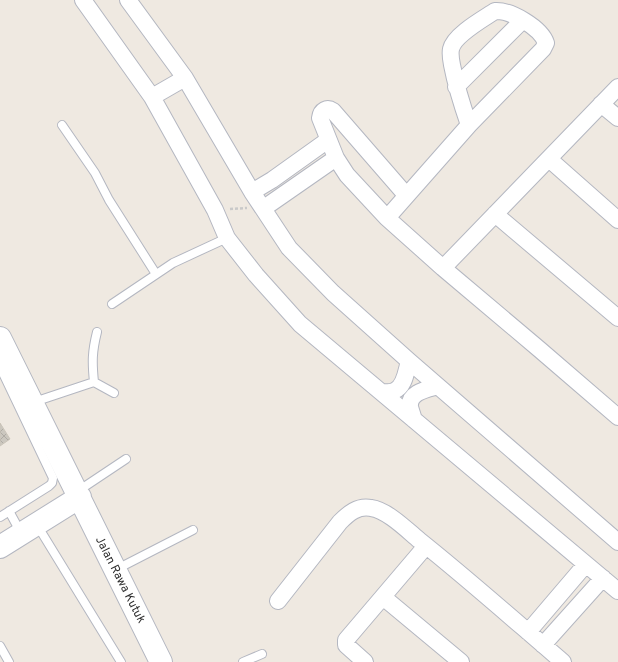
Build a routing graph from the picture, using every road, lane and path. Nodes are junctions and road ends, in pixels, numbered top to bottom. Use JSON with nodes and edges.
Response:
{"nodes":[{"id":1,"x":83,"y":0,"type":"edge"},
{"id":2,"x":128,"y":0,"type":"edge"},
{"id":3,"x":523,"y":20,"type":"junction"},
{"id":4,"x":185,"y":78,"type":"junction"},
{"id":5,"x":456,"y":86,"type":"junction"},
{"id":6,"x":618,"y":87,"type":"edge"},
{"id":7,"x":152,"y":97,"type":"junction"},
{"id":8,"x":602,"y":104,"type":"junction"},
{"id":9,"x":618,"y":118,"type":"edge"},
{"id":10,"x":62,"y":125,"type":"dead end"},
{"id":11,"x":469,"y":125,"type":"junction"},
{"id":12,"x":328,"y":140,"type":"junction"},
{"id":13,"x":336,"y":158,"type":"junction"},
{"id":14,"x":549,"y":160,"type":"junction"},
{"id":15,"x":252,"y":192,"type":"junction"},
{"id":16,"x":406,"y":195,"type":"junction"},
{"id":17,"x":264,"y":208,"type":"junction"},
{"id":18,"x":215,"y":210,"type":"junction"},
{"id":19,"x":495,"y":214,"type":"junction"},
{"id":20,"x":387,"y":218,"type":"junction"},
{"id":21,"x":618,"y":220,"type":"edge"},
{"id":22,"x":227,"y":238,"type":"junction"},
{"id":23,"x":443,"y":268,"type":"junction"},
{"id":24,"x":156,"y":274,"type":"junction"},
{"id":25,"x":112,"y":304,"type":"dead end"},
{"id":26,"x":618,"y":318,"type":"edge"},
{"id":27,"x":97,"y":332,"type":"dead end"},
{"id":28,"x":0,"y":338,"type":"edge"},
{"id":29,"x":409,"y":361,"type":"junction"},
{"id":30,"x":0,"y":367,"type":"edge"},
{"id":31,"x":94,"y":382,"type":"junction"},
{"id":32,"x":438,"y":386,"type":"junction"},
{"id":33,"x":381,"y":392,"type":"junction"},
{"id":34,"x":114,"y":393,"type":"dead end"},
{"id":35,"x":27,"y":401,"type":"junction"},
{"id":36,"x":618,"y":417,"type":"edge"},
{"id":37,"x":414,"y":420,"type":"junction"},
{"id":38,"x":126,"y":459,"type":"dead end"},
{"id":39,"x":78,"y":494,"type":"junction"},
{"id":40,"x":9,"y":511,"type":"junction"},
{"id":41,"x":0,"y":517,"type":"edge"},
{"id":42,"x":29,"y":529,"type":"junction"},
{"id":43,"x":193,"y":530,"type":"dead end"},
{"id":44,"x":616,"y":536,"type":"edge"},
{"id":45,"x":426,"y":546,"type":"junction"},
{"id":46,"x":0,"y":547,"type":"edge"},
{"id":47,"x":586,"y":564,"type":"junction"},
{"id":48,"x":116,"y":570,"type":"junction"},
{"id":49,"x":603,"y":578,"type":"junction"},
{"id":50,"x":618,"y":591,"type":"edge"},
{"id":51,"x":383,"y":597,"type":"junction"},
{"id":52,"x":278,"y":601,"type":"dead end"},
{"id":53,"x":528,"y":632,"type":"junction"},
{"id":54,"x":543,"y":645,"type":"junction"},
{"id":55,"x":0,"y":646,"type":"edge"},
{"id":56,"x":262,"y":654,"type":"dead end"},
{"id":57,"x":9,"y":662,"type":"edge"},
{"id":58,"x":121,"y":662,"type":"edge"},
{"id":59,"x":161,"y":662,"type":"edge"},
{"id":60,"x":244,"y":662,"type":"edge"},
{"id":61,"x":365,"y":662,"type":"edge"},
{"id":62,"x":461,"y":662,"type":"edge"},
{"id":63,"x":563,"y":662,"type":"edge"}],
"edges":[{"from":1,"to":7,"type":"street"},
{"from":2,"to":4,"type":"street"},
{"from":3,"to":5,"type":"street"},
{"from":3,"to":5,"type":"street"},
{"from":3,"to":11,"type":"street"},
{"from":4,"to":7,"type":"street"},
{"from":4,"to":15,"type":"street"},
{"from":5,"to":11,"type":"street"},
{"from":6,"to":8,"type":"street"},
{"from":7,"to":18,"type":"street"},
{"from":8,"to":9,"type":"street"},
{"from":8,"to":14,"type":"street"},
{"from":10,"to":24,"type":"lane"},
{"from":11,"to":16,"type":"street"},
{"from":12,"to":13,"type":"street"},
{"from":12,"to":15,"type":"street"},
{"from":12,"to":16,"type":"street"},
{"from":13,"to":17,"type":"street"},
{"from":13,"to":20,"type":"street"},
{"from":14,"to":19,"type":"street"},
{"from":14,"to":21,"type":"street"},
{"from":15,"to":17,"type":"street"},
{"from":16,"to":20,"type":"street"},
{"from":17,"to":18,"type":"path"},
{"from":17,"to":29,"type":"street"},
{"from":18,"to":22,"type":"street"},
{"from":19,"to":23,"type":"street"},
{"from":19,"to":26,"type":"street"},
{"from":20,"to":23,"type":"street"},
{"from":22,"to":24,"type":"lane"},
{"from":22,"to":33,"type":"street"},
{"from":23,"to":36,"type":"street"},
{"from":24,"to":25,"type":"lane"},
{"from":27,"to":31,"type":"lane"},
{"from":28,"to":35,"type":"street","name":"Jalan Rawa Kutuk"},
{"from":29,"to":32,"type":"street"},
{"from":29,"to":33,"type":"street"},
{"from":30,"to":35,"type":"lane"},
{"from":31,"to":34,"type":"lane"},
{"from":31,"to":35,"type":"lane"},
{"from":32,"to":37,"type":"street"},
{"from":32,"to":44,"type":"street"},
{"from":33,"to":37,"type":"street"},
{"from":35,"to":39,"type":"street","name":"Jalan Rawa Kutuk"},
{"from":35,"to":40,"type":"lane"},
{"from":37,"to":47,"type":"street"},
{"from":38,"to":39,"type":"lane"},
{"from":39,"to":42,"type":"street"},
{"from":39,"to":48,"type":"street","name":"Jalan Rawa Kutuk"},
{"from":40,"to":41,"type":"lane"},
{"from":40,"to":42,"type":"lane"},
{"from":42,"to":46,"type":"street"},
{"from":42,"to":58,"type":"lane"},
{"from":43,"to":48,"type":"lane"},
{"from":45,"to":51,"type":"street"},
{"from":45,"to":52,"type":"street"},
{"from":45,"to":53,"type":"street"},
{"from":47,"to":49,"type":"street"},
{"from":47,"to":53,"type":"street"},
{"from":48,"to":59,"type":"street","name":"Jalan Rawa Kutuk"},
{"from":49,"to":50,"type":"street"},
{"from":49,"to":54,"type":"street"},
{"from":51,"to":61,"type":"street"},
{"from":51,"to":62,"type":"street"},
{"from":53,"to":54,"type":"street"},
{"from":54,"to":63,"type":"street"},
{"from":55,"to":57,"type":"lane"},
{"from":56,"to":60,"type":"lane"}]}
